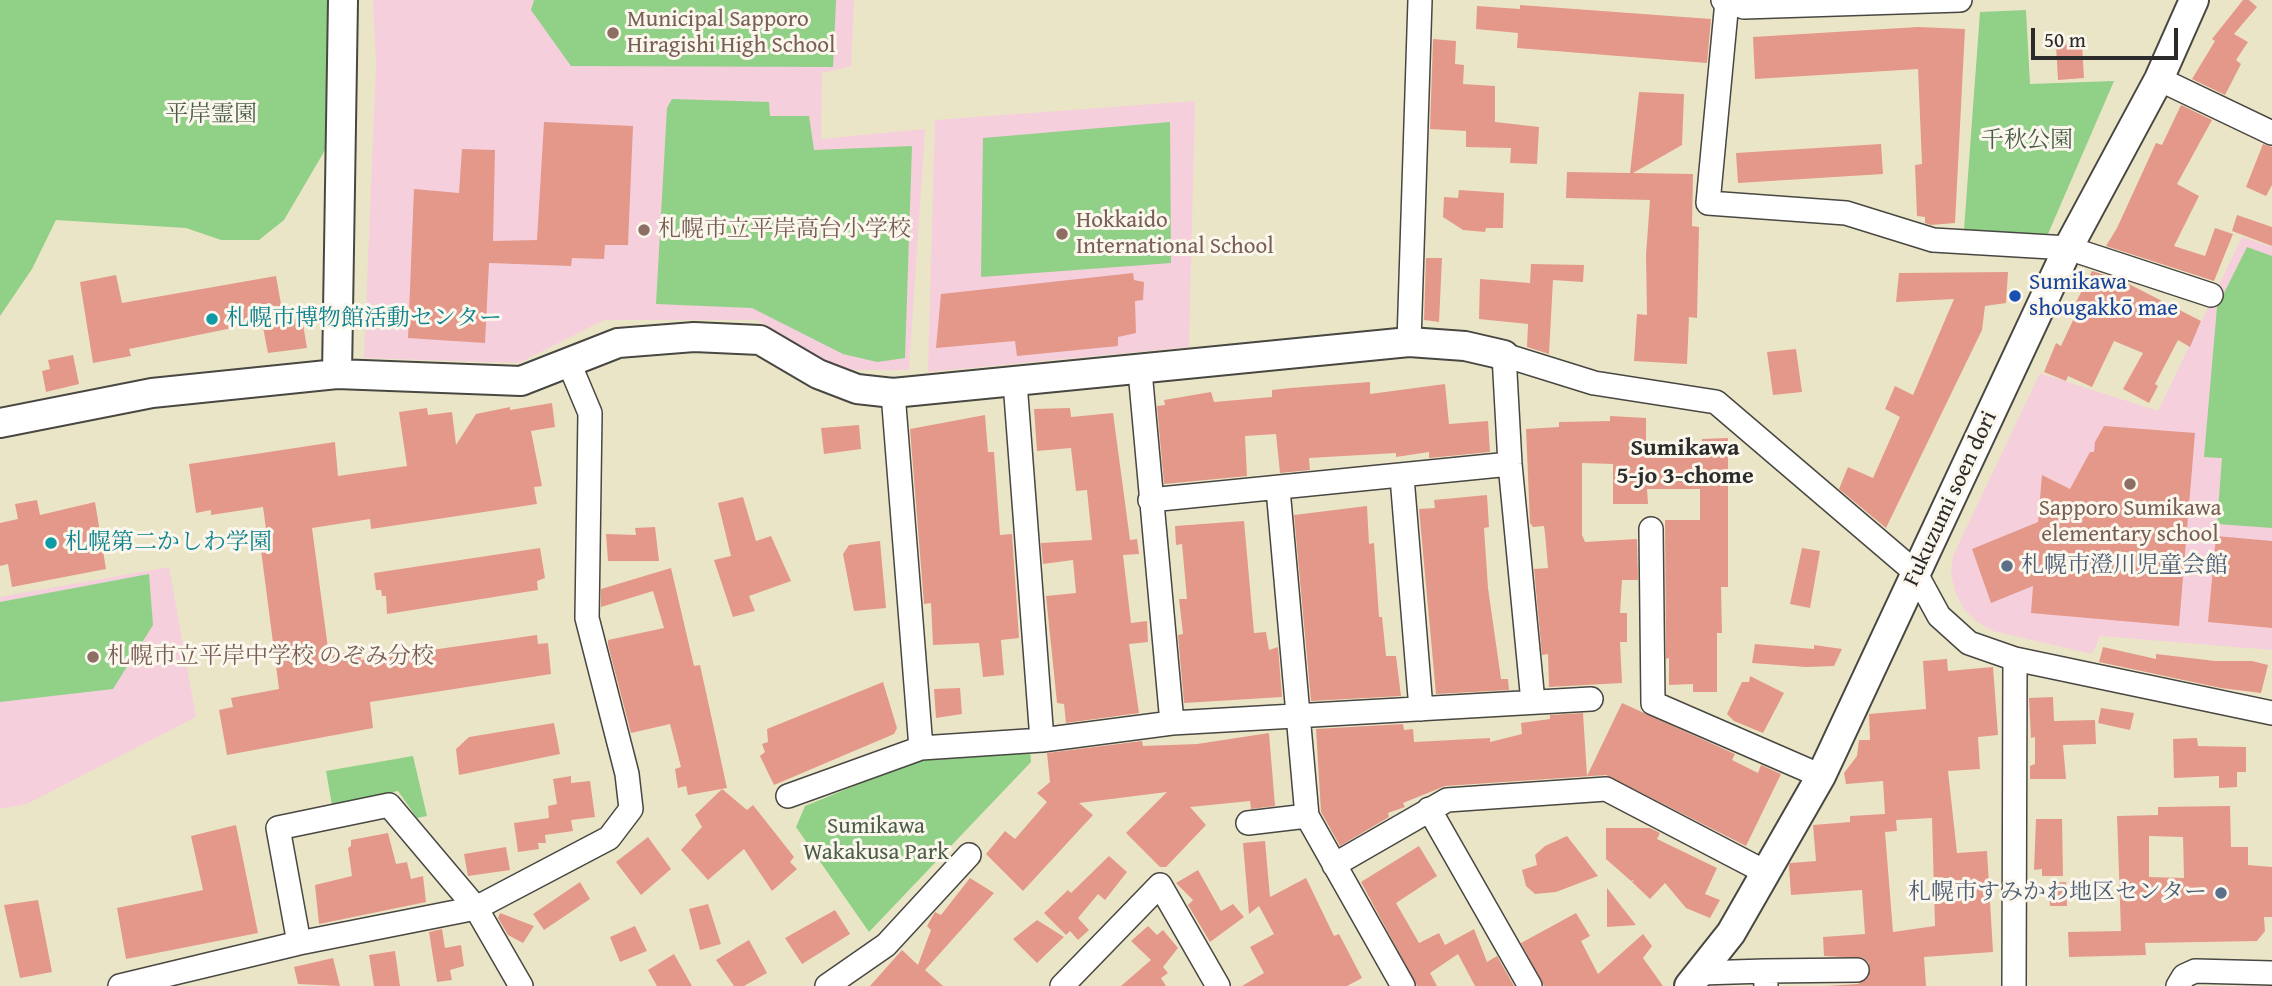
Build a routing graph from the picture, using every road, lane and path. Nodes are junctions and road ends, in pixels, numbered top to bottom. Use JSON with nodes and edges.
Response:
{"nodes":[{"id":1,"x":343,"y":0,"type":"edge"},
{"id":2,"x":1420,"y":0,"type":"edge"},
{"id":3,"x":1960,"y":0,"type":"edge"},
{"id":4,"x":2194,"y":0,"type":"edge"},
{"id":5,"x":1725,"y":1,"type":"edge"},
{"id":6,"x":2159,"y":79,"type":"junction"},
{"id":7,"x":2272,"y":133,"type":"edge"},
{"id":8,"x":2068,"y":248,"type":"junction"},
{"id":9,"x":2211,"y":295,"type":"dead end"},
{"id":10,"x":1409,"y":342,"type":"junction"},
{"id":11,"x":1504,"y":355,"type":"junction"},
{"id":12,"x":569,"y":363,"type":"junction"},
{"id":13,"x":1140,"y":371,"type":"junction"},
{"id":14,"x":337,"y":374,"type":"junction"},
{"id":15,"x":1015,"y":382,"type":"junction"},
{"id":16,"x":893,"y":393,"type":"junction"},
{"id":17,"x":0,"y":423,"type":"edge"},
{"id":18,"x":1510,"y":464,"type":"junction"},
{"id":19,"x":1402,"y":477,"type":"junction"},
{"id":20,"x":1278,"y":489,"type":"junction"},
{"id":21,"x":1150,"y":500,"type":"junction"},
{"id":22,"x":1651,"y":529,"type":"dead end"},
{"id":23,"x":1915,"y":572,"type":"junction"},
{"id":24,"x":2015,"y":659,"type":"junction"},
{"id":25,"x":1591,"y":699,"type":"dead end"},
{"id":26,"x":1533,"y":702,"type":"junction"},
{"id":27,"x":1421,"y":709,"type":"junction"},
{"id":28,"x":2272,"y":713,"type":"edge"},
{"id":29,"x":1296,"y":716,"type":"junction"},
{"id":30,"x":1172,"y":723,"type":"junction"},
{"id":31,"x":1042,"y":740,"type":"junction"},
{"id":32,"x":921,"y":748,"type":"junction"},
{"id":33,"x":1821,"y":776,"type":"junction"},
{"id":34,"x":788,"y":796,"type":"dead end"},
{"id":35,"x":1429,"y":809,"type":"junction"},
{"id":36,"x":1307,"y":816,"type":"junction"},
{"id":37,"x":1248,"y":823,"type":"dead end"},
{"id":38,"x":969,"y":855,"type":"dead end"},
{"id":39,"x":1334,"y":865,"type":"junction"},
{"id":40,"x":1765,"y":872,"type":"junction"},
{"id":41,"x":476,"y":908,"type":"junction"},
{"id":42,"x":299,"y":943,"type":"junction"},
{"id":43,"x":1857,"y":970,"type":"dead end"},
{"id":44,"x":2272,"y":973,"type":"edge"},
{"id":45,"x":1766,"y":979,"type":"edge"},
{"id":46,"x":1695,"y":980,"type":"edge"},
{"id":47,"x":120,"y":986,"type":"edge"},
{"id":48,"x":522,"y":986,"type":"edge"},
{"id":49,"x":827,"y":986,"type":"edge"},
{"id":50,"x":1062,"y":986,"type":"edge"},
{"id":51,"x":1218,"y":986,"type":"edge"},
{"id":52,"x":1403,"y":986,"type":"edge"},
{"id":53,"x":1530,"y":986,"type":"edge"},
{"id":54,"x":2014,"y":986,"type":"edge"},
{"id":55,"x":2178,"y":986,"type":"edge"}],
"edges":[{"from":1,"to":14,"type":"street"},
{"from":2,"to":10,"type":"street"},
{"from":3,"to":5,"type":"street"},
{"from":4,"to":6,"type":"street","name":"Fukuzumi soen dori"},
{"from":5,"to":8,"type":"street"},
{"from":6,"to":7,"type":"street"},
{"from":6,"to":8,"type":"street","name":"Fukuzumi soen dori"},
{"from":8,"to":9,"type":"street"},
{"from":8,"to":23,"type":"street","name":"Fukuzumi soen dori"},
{"from":10,"to":11,"type":"street"},
{"from":10,"to":13,"type":"street"},
{"from":11,"to":18,"type":"street"},
{"from":11,"to":23,"type":"street"},
{"from":12,"to":14,"type":"street"},
{"from":12,"to":16,"type":"street"},
{"from":12,"to":41,"type":"street"},
{"from":13,"to":15,"type":"street"},
{"from":13,"to":21,"type":"street"},
{"from":14,"to":17,"type":"street"},
{"from":15,"to":16,"type":"street"},
{"from":15,"to":31,"type":"street"},
{"from":16,"to":32,"type":"street"},
{"from":18,"to":19,"type":"street"},
{"from":18,"to":26,"type":"street"},
{"from":19,"to":20,"type":"street"},
{"from":19,"to":27,"type":"street"},
{"from":20,"to":21,"type":"street"},
{"from":20,"to":29,"type":"street"},
{"from":21,"to":30,"type":"street"},
{"from":22,"to":33,"type":"street"},
{"from":23,"to":24,"type":"street"},
{"from":23,"to":33,"type":"street","name":"Fukuzumi soen dori"},
{"from":24,"to":28,"type":"street"},
{"from":24,"to":54,"type":"street"},
{"from":25,"to":26,"type":"street"},
{"from":26,"to":27,"type":"street"},
{"from":27,"to":29,"type":"street"},
{"from":29,"to":30,"type":"street"},
{"from":29,"to":36,"type":"street"},
{"from":30,"to":31,"type":"street"},
{"from":31,"to":32,"type":"street"},
{"from":32,"to":34,"type":"street"},
{"from":33,"to":40,"type":"street","name":"Fukuzumi soen dori"},
{"from":35,"to":39,"type":"street"},
{"from":35,"to":40,"type":"street"},
{"from":35,"to":53,"type":"street"},
{"from":36,"to":37,"type":"street"},
{"from":36,"to":39,"type":"street"},
{"from":38,"to":49,"type":"street"},
{"from":39,"to":52,"type":"street"},
{"from":40,"to":46,"type":"street","name":"Fukuzumi soen dori"},
{"from":41,"to":42,"type":"street"},
{"from":41,"to":42,"type":"street"},
{"from":41,"to":48,"type":"street"},
{"from":42,"to":47,"type":"street"},
{"from":43,"to":45,"type":"street"},
{"from":44,"to":55,"type":"street"},
{"from":45,"to":46,"type":"street"},
{"from":50,"to":51,"type":"street"}]}
